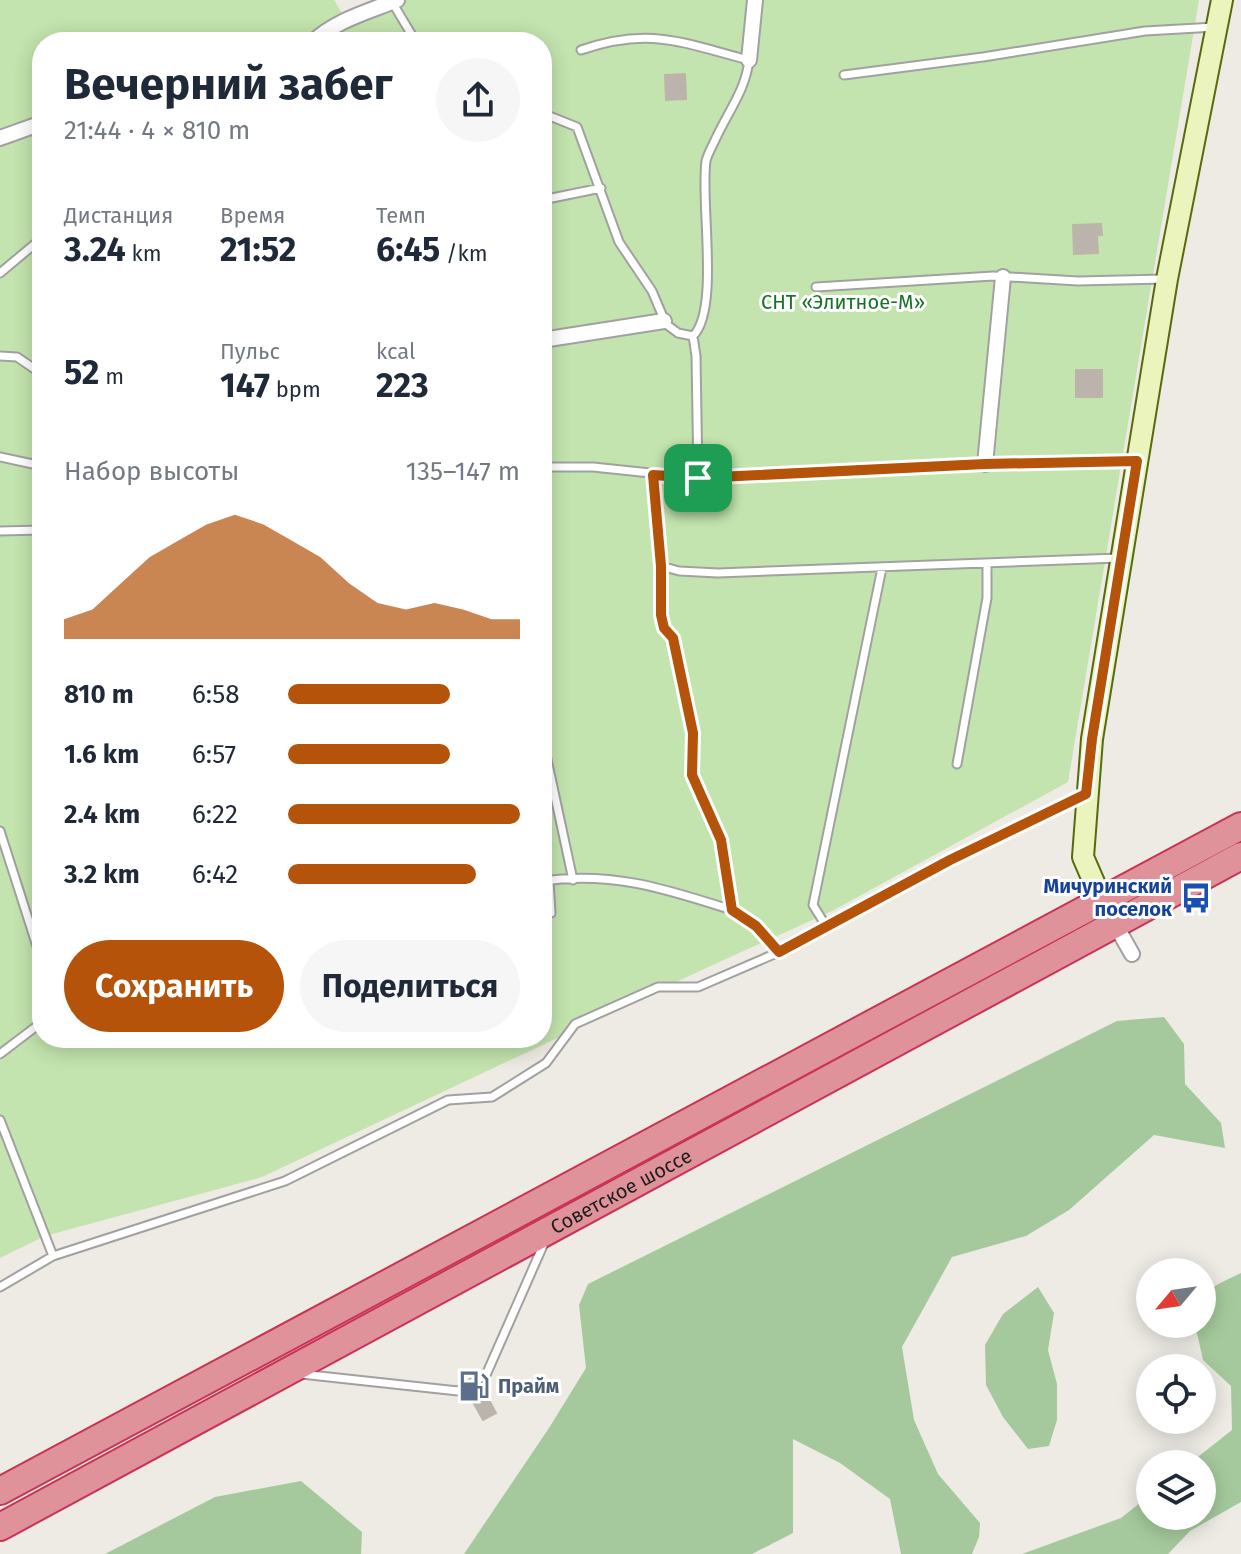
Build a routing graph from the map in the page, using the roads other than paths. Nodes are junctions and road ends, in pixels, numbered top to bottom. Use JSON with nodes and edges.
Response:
{"nodes":[{"id":1,"x":755,"y":0,"type":"edge"},
{"id":2,"x":1222,"y":0,"type":"edge"},
{"id":3,"x":394,"y":1,"type":"edge"},
{"id":4,"x":1217,"y":27,"type":"junction"},
{"id":5,"x":326,"y":32,"type":"edge"},
{"id":6,"x":410,"y":32,"type":"edge"},
{"id":7,"x":581,"y":50,"type":"dead end"},
{"id":8,"x":749,"y":60,"type":"junction"},
{"id":9,"x":844,"y":75,"type":"dead end"},
{"id":10,"x":552,"y":117,"type":"edge"},
{"id":11,"x":32,"y":127,"type":"edge"},
{"id":12,"x":0,"y":138,"type":"edge"},
{"id":13,"x":601,"y":188,"type":"junction"},
{"id":14,"x":552,"y":198,"type":"edge"},
{"id":15,"x":32,"y":246,"type":"edge"},
{"id":16,"x":0,"y":273,"type":"edge"},
{"id":17,"x":1003,"y":277,"type":"junction"},
{"id":18,"x":1167,"y":279,"type":"junction"},
{"id":19,"x":816,"y":287,"type":"dead end"},
{"id":20,"x":664,"y":321,"type":"junction"},
{"id":21,"x":693,"y":336,"type":"junction"},
{"id":22,"x":552,"y":338,"type":"edge"},
{"id":23,"x":0,"y":356,"type":"edge"},
{"id":24,"x":32,"y":367,"type":"edge"},
{"id":25,"x":0,"y":457,"type":"edge"},
{"id":26,"x":1137,"y":461,"type":"junction"},
{"id":27,"x":32,"y":464,"type":"edge"},
{"id":28,"x":985,"y":464,"type":"junction"},
{"id":29,"x":552,"y":467,"type":"edge"},
{"id":30,"x":653,"y":475,"type":"junction"},
{"id":31,"x":698,"y":478,"type":"junction"},
{"id":32,"x":32,"y":530,"type":"edge"},
{"id":33,"x":0,"y":531,"type":"edge"},
{"id":34,"x":1122,"y":558,"type":"junction"},
{"id":35,"x":987,"y":563,"type":"junction"},
{"id":36,"x":661,"y":566,"type":"junction"},
{"id":37,"x":882,"y":568,"type":"junction"},
{"id":38,"x":957,"y":764,"type":"dead end"},
{"id":39,"x":552,"y":782,"type":"edge"},
{"id":40,"x":1086,"y":794,"type":"junction"},
{"id":41,"x":1241,"y":826,"type":"edge"},
{"id":42,"x":0,"y":831,"type":"edge"},
{"id":43,"x":1241,"y":856,"type":"edge"},
{"id":44,"x":552,"y":880,"type":"edge"},
{"id":45,"x":573,"y":880,"type":"junction"},
{"id":46,"x":732,"y":910,"type":"junction"},
{"id":47,"x":1109,"y":912,"type":"junction"},
{"id":48,"x":826,"y":926,"type":"junction"},
{"id":49,"x":32,"y":931,"type":"edge"},
{"id":50,"x":779,"y":952,"type":"junction"},
{"id":51,"x":1132,"y":954,"type":"dead end"},
{"id":52,"x":32,"y":1030,"type":"edge"},
{"id":53,"x":0,"y":1054,"type":"edge"},
{"id":54,"x":0,"y":1120,"type":"edge"},
{"id":55,"x":550,"y":1229,"type":"junction"},
{"id":56,"x":53,"y":1256,"type":"junction"},
{"id":57,"x":0,"y":1287,"type":"edge"},
{"id":58,"x":283,"y":1372,"type":"junction"},
{"id":59,"x":0,"y":1489,"type":"edge"},
{"id":60,"x":0,"y":1527,"type":"edge"}],
"edges":[{"from":1,"to":8,"type":"street"},
{"from":2,"to":4,"type":"street"},
{"from":3,"to":5,"type":"street"},
{"from":3,"to":6,"type":"lane"},
{"from":4,"to":9,"type":"lane"},
{"from":4,"to":18,"type":"street"},
{"from":7,"to":8,"type":"lane"},
{"from":8,"to":21,"type":"lane"},
{"from":10,"to":13,"type":"lane"},
{"from":11,"to":12,"type":"street"},
{"from":13,"to":14,"type":"lane"},
{"from":13,"to":20,"type":"lane"},
{"from":15,"to":16,"type":"lane"},
{"from":17,"to":18,"type":"lane"},
{"from":17,"to":19,"type":"lane"},
{"from":17,"to":28,"type":"street"},
{"from":18,"to":26,"type":"street"},
{"from":20,"to":21,"type":"lane"},
{"from":20,"to":22,"type":"street"},
{"from":21,"to":31,"type":"lane"},
{"from":23,"to":24,"type":"lane"},
{"from":25,"to":27,"type":"lane"},
{"from":26,"to":28,"type":"lane"},
{"from":26,"to":34,"type":"street"},
{"from":28,"to":31,"type":"lane"},
{"from":29,"to":30,"type":"lane"},
{"from":30,"to":31,"type":"lane"},
{"from":30,"to":36,"type":"lane"},
{"from":32,"to":33,"type":"lane"},
{"from":34,"to":35,"type":"lane"},
{"from":34,"to":40,"type":"street"},
{"from":35,"to":37,"type":"lane"},
{"from":35,"to":38,"type":"lane"},
{"from":36,"to":37,"type":"lane"},
{"from":36,"to":46,"type":"lane"},
{"from":37,"to":48,"type":"lane"},
{"from":39,"to":45,"type":"lane"},
{"from":40,"to":47,"type":"street"},
{"from":40,"to":48,"type":"lane"},
{"from":41,"to":47,"type":"highway","name":"Советское шоссе"},
{"from":42,"to":49,"type":"lane"},
{"from":43,"to":47,"type":"highway","name":"Советское шоссе"},
{"from":44,"to":45,"type":"lane"},
{"from":45,"to":46,"type":"lane"},
{"from":46,"to":50,"type":"lane"},
{"from":47,"to":51,"type":"street"},
{"from":47,"to":55,"type":"highway","name":"Советское шоссе"},
{"from":47,"to":59,"type":"highway","name":"Советское шоссе"},
{"from":48,"to":50,"type":"lane"},
{"from":50,"to":56,"type":"lane"},
{"from":52,"to":53,"type":"lane"},
{"from":54,"to":56,"type":"lane"},
{"from":55,"to":58,"type":"highway","name":"Советское шоссе"},
{"from":55,"to":58,"type":"lane"},
{"from":56,"to":57,"type":"lane"},
{"from":58,"to":60,"type":"highway","name":"Советское шоссе"}]}
